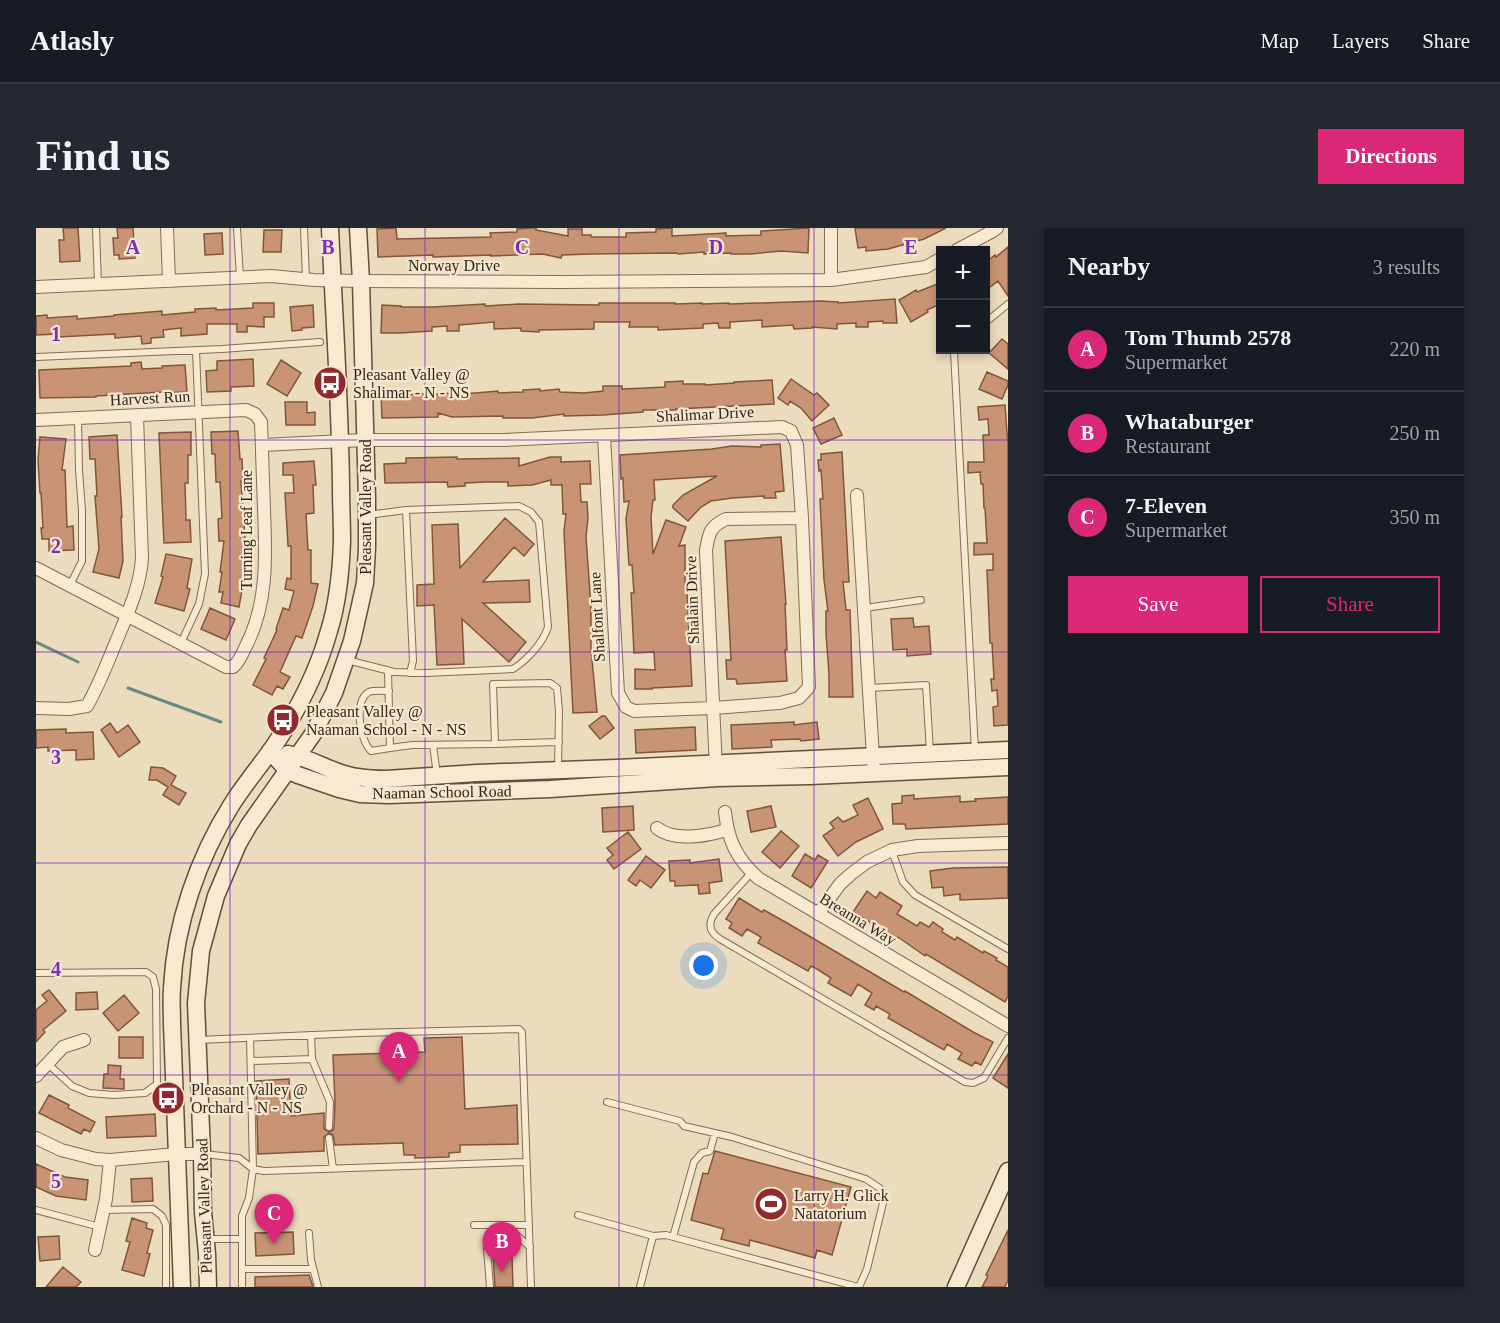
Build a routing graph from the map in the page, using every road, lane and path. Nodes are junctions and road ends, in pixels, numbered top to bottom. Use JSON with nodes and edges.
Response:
{"nodes":[{"id":1,"x":96,"y":228,"type":"edge"},
{"id":2,"x":167,"y":228,"type":"edge"},
{"id":3,"x":237,"y":228,"type":"edge"},
{"id":4,"x":304,"y":228,"type":"edge"},
{"id":5,"x":330,"y":228,"type":"edge"},
{"id":6,"x":358,"y":228,"type":"edge"},
{"id":7,"x":831,"y":228,"type":"edge"},
{"id":8,"x":997,"y":228,"type":"edge"},
{"id":9,"x":965,"y":246,"type":"edge"},
{"id":10,"x":936,"y":261,"type":"edge"},
{"id":11,"x":240,"y":277,"type":"junction"},
{"id":12,"x":306,"y":279,"type":"junction"},
{"id":13,"x":332,"y":280,"type":"junction"},
{"id":14,"x":831,"y":280,"type":"junction"},
{"id":15,"x":169,"y":281,"type":"junction"},
{"id":16,"x":361,"y":281,"type":"junction"},
{"id":17,"x":98,"y":284,"type":"junction"},
{"id":18,"x":36,"y":287,"type":"edge"},
{"id":19,"x":1008,"y":304,"type":"edge"},
{"id":20,"x":990,"y":319,"type":"edge"},
{"id":21,"x":320,"y":342,"type":"dead end"},
{"id":22,"x":196,"y":350,"type":"junction"},
{"id":23,"x":954,"y":354,"type":"edge"},
{"id":24,"x":36,"y":357,"type":"edge"},
{"id":25,"x":198,"y":412,"type":"junction"},
{"id":26,"x":136,"y":416,"type":"junction"},
{"id":27,"x":78,"y":418,"type":"junction"},
{"id":28,"x":36,"y":420,"type":"edge"},
{"id":29,"x":261,"y":422,"type":"joint"},
{"id":30,"x":604,"y":436,"type":"junction"},
{"id":31,"x":365,"y":440,"type":"junction"},
{"id":32,"x":340,"y":442,"type":"junction"},
{"id":33,"x":262,"y":444,"type":"junction"},
{"id":34,"x":857,"y":495,"type":"dead end"},
{"id":35,"x":406,"y":510,"type":"junction"},
{"id":36,"x":368,"y":516,"type":"junction"},
{"id":37,"x":802,"y":518,"type":"junction"},
{"id":38,"x":36,"y":568,"type":"edge"},
{"id":39,"x":70,"y":585,"type":"junction"},
{"id":40,"x":921,"y":600,"type":"dead end"},
{"id":41,"x":864,"y":608,"type":"junction"},
{"id":42,"x":128,"y":615,"type":"junction"},
{"id":43,"x":181,"y":643,"type":"junction"},
{"id":44,"x":346,"y":659,"type":"junction"},
{"id":45,"x":388,"y":671,"type":"junction"},
{"id":46,"x":410,"y":673,"type":"junction"},
{"id":47,"x":868,"y":688,"type":"junction"},
{"id":48,"x":389,"y":691,"type":"junction"},
{"id":49,"x":36,"y":708,"type":"edge"},
{"id":50,"x":712,"y":708,"type":"junction"},
{"id":51,"x":558,"y":742,"type":"junction"},
{"id":52,"x":495,"y":744,"type":"junction"},
{"id":53,"x":433,"y":745,"type":"junction"},
{"id":54,"x":390,"y":748,"type":"junction"},
{"id":55,"x":1008,"y":750,"type":"edge"},
{"id":56,"x":270,"y":751,"type":"junction"},
{"id":57,"x":975,"y":751,"type":"junction"},
{"id":58,"x":930,"y":753,"type":"junction"},
{"id":59,"x":297,"y":755,"type":"junction"},
{"id":60,"x":873,"y":756,"type":"junction"},
{"id":61,"x":1008,"y":767,"type":"edge"},
{"id":62,"x":287,"y":770,"type":"junction"},
{"id":63,"x":558,"y":770,"type":"junction"},
{"id":64,"x":716,"y":771,"type":"junction"},
{"id":65,"x":874,"y":774,"type":"junction"},
{"id":66,"x":437,"y":776,"type":"junction"},
{"id":67,"x":724,"y":812,"type":"dead end"},
{"id":68,"x":657,"y":828,"type":"dead end"},
{"id":69,"x":726,"y":830,"type":"junction"},
{"id":70,"x":1008,"y":843,"type":"edge"},
{"id":71,"x":892,"y":850,"type":"junction"},
{"id":72,"x":752,"y":872,"type":"junction"},
{"id":73,"x":818,"y":914,"type":"junction"},
{"id":74,"x":1008,"y":950,"type":"edge"},
{"id":75,"x":36,"y":972,"type":"edge"},
{"id":76,"x":1007,"y":1022,"type":"edge"},
{"id":77,"x":311,"y":1035,"type":"junction"},
{"id":78,"x":250,"y":1038,"type":"junction"},
{"id":79,"x":1008,"y":1038,"type":"edge"},
{"id":80,"x":84,"y":1040,"type":"dead end"},
{"id":81,"x":198,"y":1040,"type":"junction"},
{"id":82,"x":312,"y":1059,"type":"junction"},
{"id":83,"x":251,"y":1061,"type":"junction"},
{"id":84,"x":47,"y":1064,"type":"junction"},
{"id":85,"x":36,"y":1076,"type":"edge"},
{"id":86,"x":608,"y":1102,"type":"dead end"},
{"id":87,"x":329,"y":1126,"type":"dead end"},
{"id":88,"x":715,"y":1133,"type":"junction"},
{"id":89,"x":36,"y":1138,"type":"edge"},
{"id":90,"x":329,"y":1138,"type":"dead end"},
{"id":91,"x":176,"y":1154,"type":"junction"},
{"id":92,"x":202,"y":1154,"type":"junction"},
{"id":93,"x":110,"y":1160,"type":"junction"},
{"id":94,"x":526,"y":1162,"type":"junction"},
{"id":95,"x":253,"y":1169,"type":"junction"},
{"id":96,"x":333,"y":1169,"type":"junction"},
{"id":97,"x":1008,"y":1171,"type":"edge"},
{"id":98,"x":36,"y":1210,"type":"edge"},
{"id":99,"x":104,"y":1210,"type":"junction"},
{"id":100,"x":578,"y":1215,"type":"dead end"},
{"id":101,"x":474,"y":1225,"type":"dead end"},
{"id":102,"x":529,"y":1225,"type":"junction"},
{"id":103,"x":100,"y":1227,"type":"junction"},
{"id":104,"x":309,"y":1233,"type":"dead end"},
{"id":105,"x":653,"y":1236,"type":"junction"},
{"id":106,"x":673,"y":1237,"type":"junction"},
{"id":107,"x":205,"y":1239,"type":"junction"},
{"id":108,"x":242,"y":1239,"type":"junction"},
{"id":109,"x":530,"y":1247,"type":"junction"},
{"id":110,"x":95,"y":1250,"type":"dead end"},
{"id":111,"x":242,"y":1269,"type":"junction"},
{"id":112,"x":258,"y":1269,"type":"junction"},
{"id":113,"x":309,"y":1271,"type":"junction"},
{"id":114,"x":258,"y":1277,"type":"dead end"},
{"id":115,"x":166,"y":1287,"type":"edge"},
{"id":116,"x":182,"y":1287,"type":"edge"},
{"id":117,"x":208,"y":1287,"type":"edge"},
{"id":118,"x":242,"y":1287,"type":"edge"},
{"id":119,"x":318,"y":1287,"type":"edge"},
{"id":120,"x":490,"y":1287,"type":"edge"},
{"id":121,"x":531,"y":1287,"type":"edge"},
{"id":122,"x":640,"y":1287,"type":"edge"},
{"id":123,"x":859,"y":1287,"type":"edge"},
{"id":124,"x":956,"y":1287,"type":"edge"}],
"edges":[{"from":1,"to":17,"type":"lane"},
{"from":2,"to":15,"type":"street"},
{"from":3,"to":11,"type":"lane"},
{"from":4,"to":12,"type":"lane"},
{"from":5,"to":13,"type":"main road","name":"Pleasant Valley Road"},
{"from":6,"to":16,"type":"main road","name":"Pleasant Valley Road"},
{"from":7,"to":14,"type":"street"},
{"from":8,"to":9,"type":"street"},
{"from":10,"to":14,"type":"street","name":"Norway Drive"},
{"from":11,"to":12,"type":"street","name":"Norway Drive"},
{"from":11,"to":15,"type":"street","name":"Norway Drive"},
{"from":12,"to":13,"type":"street","name":"Norway Drive"},
{"from":13,"to":16,"type":"street","name":"Norway Drive"},
{"from":13,"to":32,"type":"main road","name":"Pleasant Valley Road"},
{"from":14,"to":16,"type":"street","name":"Norway Drive"},
{"from":15,"to":17,"type":"street","name":"Norway Drive"},
{"from":16,"to":31,"type":"main road","name":"Pleasant Valley Road"},
{"from":17,"to":18,"type":"street","name":"Norway Drive"},
{"from":19,"to":20,"type":"lane"},
{"from":21,"to":22,"type":"lane"},
{"from":22,"to":24,"type":"lane"},
{"from":22,"to":25,"type":"lane"},
{"from":23,"to":57,"type":"lane"},
{"from":25,"to":26,"type":"street","name":"Harvest Run"},
{"from":25,"to":29,"type":"street","name":"Harvest Run"},
{"from":25,"to":43,"type":"lane"},
{"from":26,"to":27,"type":"street","name":"Harvest Run"},
{"from":26,"to":42,"type":"street"},
{"from":27,"to":28,"type":"street","name":"Harvest Run"},
{"from":27,"to":39,"type":"lane"},
{"from":29,"to":33,"type":"street","name":"Turning Leaf Lane"},
{"from":30,"to":31,"type":"street","name":"Shalimar Drive"},
{"from":30,"to":37,"type":"street","name":"Shalimar Drive"},
{"from":30,"to":50,"type":"street","name":"Shalfont Lane"},
{"from":31,"to":32,"type":"street","name":"Shalimar Drive"},
{"from":31,"to":36,"type":"main road","name":"Pleasant Valley Road"},
{"from":32,"to":33,"type":"street","name":"Shalimar Drive"},
{"from":32,"to":56,"type":"main road","name":"Pleasant Valley Road"},
{"from":33,"to":43,"type":"street","name":"Turning Leaf Lane"},
{"from":34,"to":41,"type":"street"},
{"from":35,"to":36,"type":"lane"},
{"from":35,"to":46,"type":"lane"},
{"from":35,"to":46,"type":"lane"},
{"from":36,"to":44,"type":"main road","name":"Pleasant Valley Road"},
{"from":37,"to":50,"type":"street","name":"Shalimar Drive"},
{"from":37,"to":50,"type":"street","name":"Shalain Drive"},
{"from":38,"to":39,"type":"street"},
{"from":39,"to":42,"type":"street"},
{"from":40,"to":41,"type":"lane"},
{"from":41,"to":47,"type":"street"},
{"from":42,"to":43,"type":"street"},
{"from":42,"to":49,"type":"street"},
{"from":44,"to":45,"type":"lane"},
{"from":44,"to":59,"type":"main road","name":"Pleasant Valley Road"},
{"from":45,"to":46,"type":"lane"},
{"from":45,"to":48,"type":"lane"},
{"from":47,"to":58,"type":"lane"},
{"from":47,"to":60,"type":"street"},
{"from":48,"to":54,"type":"lane"},
{"from":48,"to":54,"type":"lane"},
{"from":50,"to":64,"type":"street","name":"Shalain Drive"},
{"from":51,"to":52,"type":"lane"},
{"from":51,"to":52,"type":"lane"},
{"from":51,"to":63,"type":"lane"},
{"from":52,"to":53,"type":"lane"},
{"from":53,"to":54,"type":"lane"},
{"from":53,"to":66,"type":"lane"},
{"from":55,"to":57,"type":"main road","name":"Naaman School Road"},
{"from":56,"to":59,"type":"main road","name":"Naaman School Road"},
{"from":56,"to":62,"type":"main road","name":"Naaman School Road"},
{"from":56,"to":91,"type":"main road","name":"Pleasant Valley Road"},
{"from":57,"to":58,"type":"main road","name":"Naaman School Road"},
{"from":58,"to":60,"type":"main road","name":"Naaman School Road"},
{"from":59,"to":62,"type":"main road","name":"Pleasant Valley Road"},
{"from":59,"to":66,"type":"main road","name":"Naaman School Road"},
{"from":60,"to":64,"type":"main road","name":"Naaman School Road"},
{"from":60,"to":65,"type":"street"},
{"from":61,"to":65,"type":"main road","name":"Naaman School Road"},
{"from":62,"to":64,"type":"main road","name":"Naaman School Road"},
{"from":62,"to":81,"type":"main road","name":"Pleasant Valley Road"},
{"from":63,"to":64,"type":"main road","name":"Naaman School Road"},
{"from":63,"to":66,"type":"main road","name":"Naaman School Road"},
{"from":64,"to":65,"type":"main road","name":"Naaman School Road"},
{"from":67,"to":69,"type":"street","name":"Breanna Way"},
{"from":68,"to":69,"type":"street"},
{"from":69,"to":72,"type":"street","name":"Breanna Way"},
{"from":70,"to":71,"type":"street"},
{"from":71,"to":73,"type":"street"},
{"from":71,"to":74,"type":"lane"},
{"from":72,"to":73,"type":"street","name":"Breanna Way"},
{"from":72,"to":79,"type":"lane"},
{"from":73,"to":76,"type":"street","name":"Breanna Way"},
{"from":75,"to":84,"type":"lane"},
{"from":77,"to":78,"type":"lane"},
{"from":77,"to":82,"type":"lane"},
{"from":77,"to":94,"type":"lane"},
{"from":78,"to":81,"type":"lane"},
{"from":78,"to":83,"type":"lane"},
{"from":80,"to":84,"type":"street"},
{"from":81,"to":92,"type":"main road","name":"Pleasant Valley Road"},
{"from":82,"to":83,"type":"lane"},
{"from":82,"to":87,"type":"lane"},
{"from":83,"to":95,"type":"lane"},
{"from":84,"to":85,"type":"street"},
{"from":86,"to":88,"type":"lane"},
{"from":88,"to":106,"type":"lane"},
{"from":88,"to":123,"type":"lane"},
{"from":89,"to":93,"type":"street"},
{"from":90,"to":96,"type":"lane"},
{"from":91,"to":92,"type":"street"},
{"from":91,"to":93,"type":"street"},
{"from":91,"to":116,"type":"main road","name":"Pleasant Valley Road"},
{"from":92,"to":95,"type":"lane"},
{"from":92,"to":107,"type":"main road","name":"Pleasant Valley Road"},
{"from":93,"to":99,"type":"street"},
{"from":94,"to":96,"type":"lane"},
{"from":94,"to":102,"type":"lane"},
{"from":95,"to":96,"type":"lane"},
{"from":95,"to":108,"type":"lane"},
{"from":97,"to":124,"type":"main road"},
{"from":98,"to":103,"type":"lane"},
{"from":99,"to":103,"type":"street"},
{"from":99,"to":115,"type":"lane"},
{"from":100,"to":105,"type":"lane"},
{"from":101,"to":102,"type":"lane"},
{"from":102,"to":109,"type":"lane"},
{"from":103,"to":110,"type":"street"},
{"from":104,"to":113,"type":"lane"},
{"from":105,"to":106,"type":"lane"},
{"from":105,"to":122,"type":"lane"},
{"from":106,"to":123,"type":"lane"},
{"from":107,"to":108,"type":"lane"},
{"from":107,"to":117,"type":"main road","name":"Pleasant Valley Road"},
{"from":108,"to":111,"type":"lane"},
{"from":109,"to":120,"type":"lane"},
{"from":109,"to":121,"type":"lane"},
{"from":111,"to":112,"type":"lane"},
{"from":111,"to":118,"type":"lane"},
{"from":112,"to":113,"type":"lane"},
{"from":112,"to":114,"type":"lane"},
{"from":113,"to":119,"type":"lane"}]}
